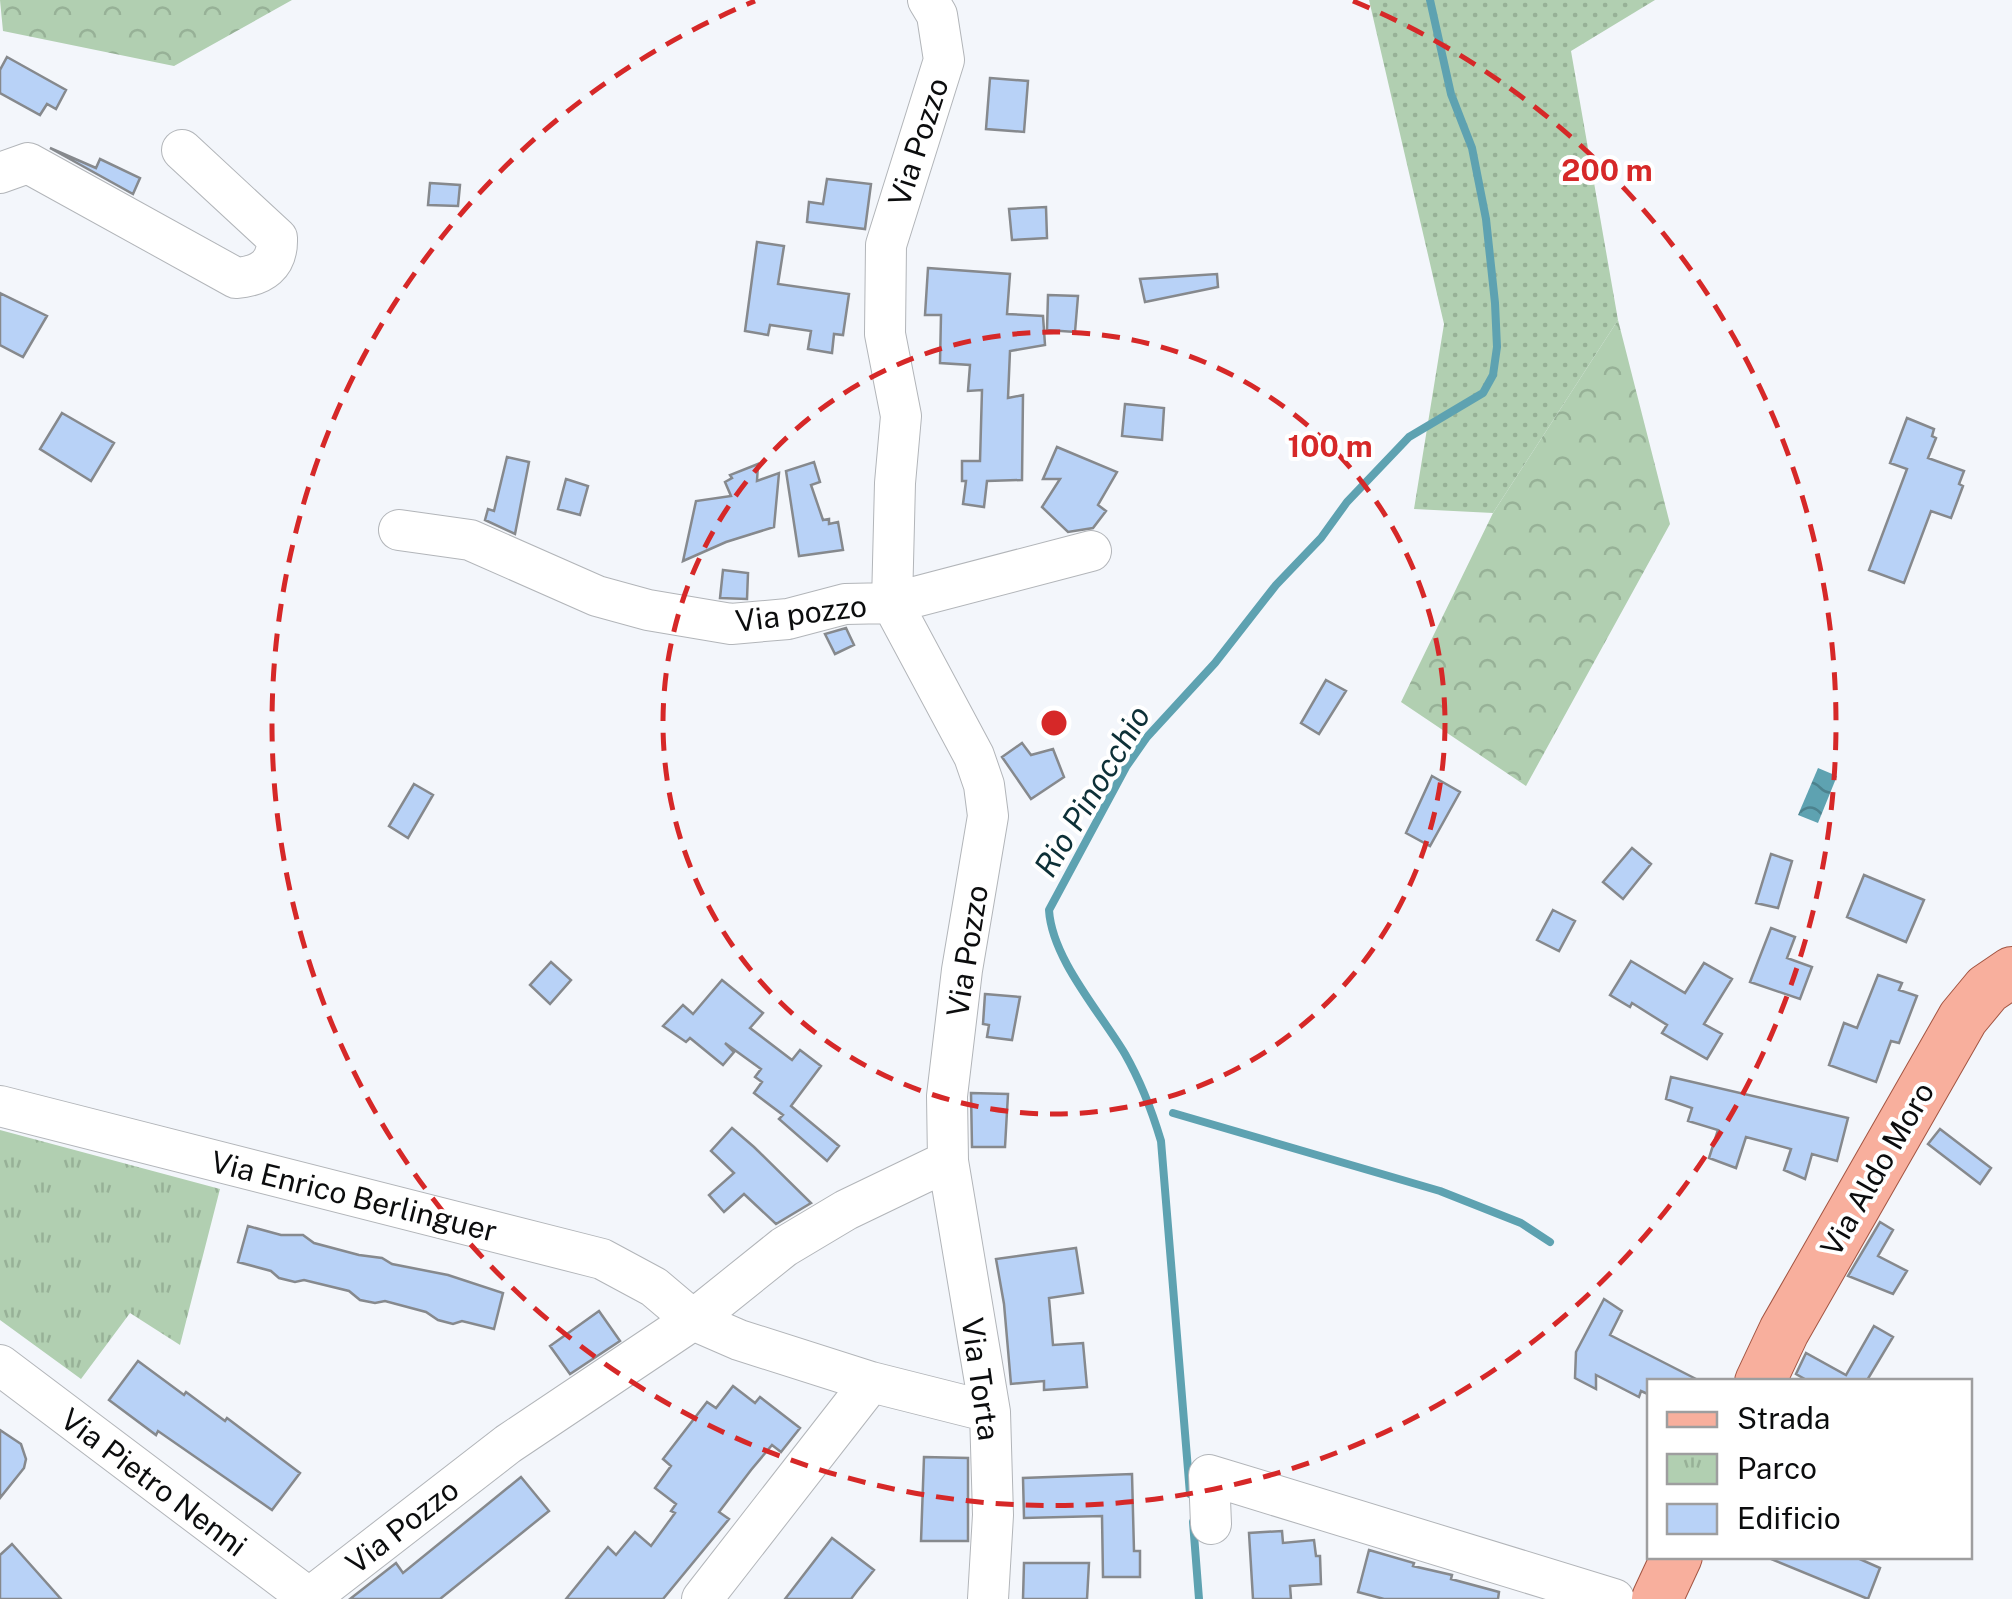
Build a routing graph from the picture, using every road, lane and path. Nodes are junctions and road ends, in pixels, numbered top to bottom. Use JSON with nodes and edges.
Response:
{"nodes":[{"id":1,"x":928,"y":0,"type":"edge"},
{"id":2,"x":182,"y":150,"type":"dead end"},
{"id":3,"x":0,"y":173,"type":"edge"},
{"id":4,"x":399,"y":530,"type":"dead end"},
{"id":5,"x":1091,"y":550,"type":"dead end"},
{"id":6,"x":892,"y":603,"type":"junction"},
{"id":7,"x":2012,"y":972,"type":"edge"},
{"id":8,"x":0,"y":1106,"type":"edge"},
{"id":9,"x":948,"y":1161,"type":"junction"},
{"id":10,"x":693,"y":1320,"type":"junction"},
{"id":11,"x":0,"y":1365,"type":"edge"},
{"id":12,"x":1761,"y":1379,"type":"edge"},
{"id":13,"x":870,"y":1382,"type":"junction"},
{"id":14,"x":990,"y":1412,"type":"junction"},
{"id":15,"x":1211,"y":1524,"type":"dead end"},
{"id":16,"x":1676,"y":1559,"type":"edge"},
{"id":17,"x":309,"y":1599,"type":"edge"},
{"id":18,"x":702,"y":1599,"type":"edge"},
{"id":19,"x":988,"y":1599,"type":"edge"},
{"id":20,"x":1614,"y":1599,"type":"edge"},
{"id":21,"x":1657,"y":1599,"type":"edge"}],
"edges":[{"from":1,"to":6,"type":"street","name":"Via Pozzo"},
{"from":2,"to":3,"type":"street"},
{"from":4,"to":6,"type":"street","name":"Via pozzo"},
{"from":5,"to":6,"type":"street","name":"Via pozzo"},
{"from":6,"to":9,"type":"street","name":"Via Pozzo"},
{"from":7,"to":12,"type":"main road","name":"Via Aldo Moro"},
{"from":8,"to":10,"type":"street","name":"Via Enrico Berlinguer"},
{"from":9,"to":10,"type":"street","name":"Via Pozzo"},
{"from":9,"to":14,"type":"street","name":"Via Torta"},
{"from":10,"to":13,"type":"street","name":"Via Enrico Berlinguer"},
{"from":10,"to":17,"type":"street","name":"Via Pozzo"},
{"from":11,"to":17,"type":"street","name":"Via Pietro Nenni"},
{"from":13,"to":14,"type":"street","name":"Via Enrico Berlinguer"},
{"from":13,"to":18,"type":"street"},
{"from":14,"to":19,"type":"street","name":"Via Torta"},
{"from":15,"to":20,"type":"street"},
{"from":16,"to":21,"type":"main road"}]}
